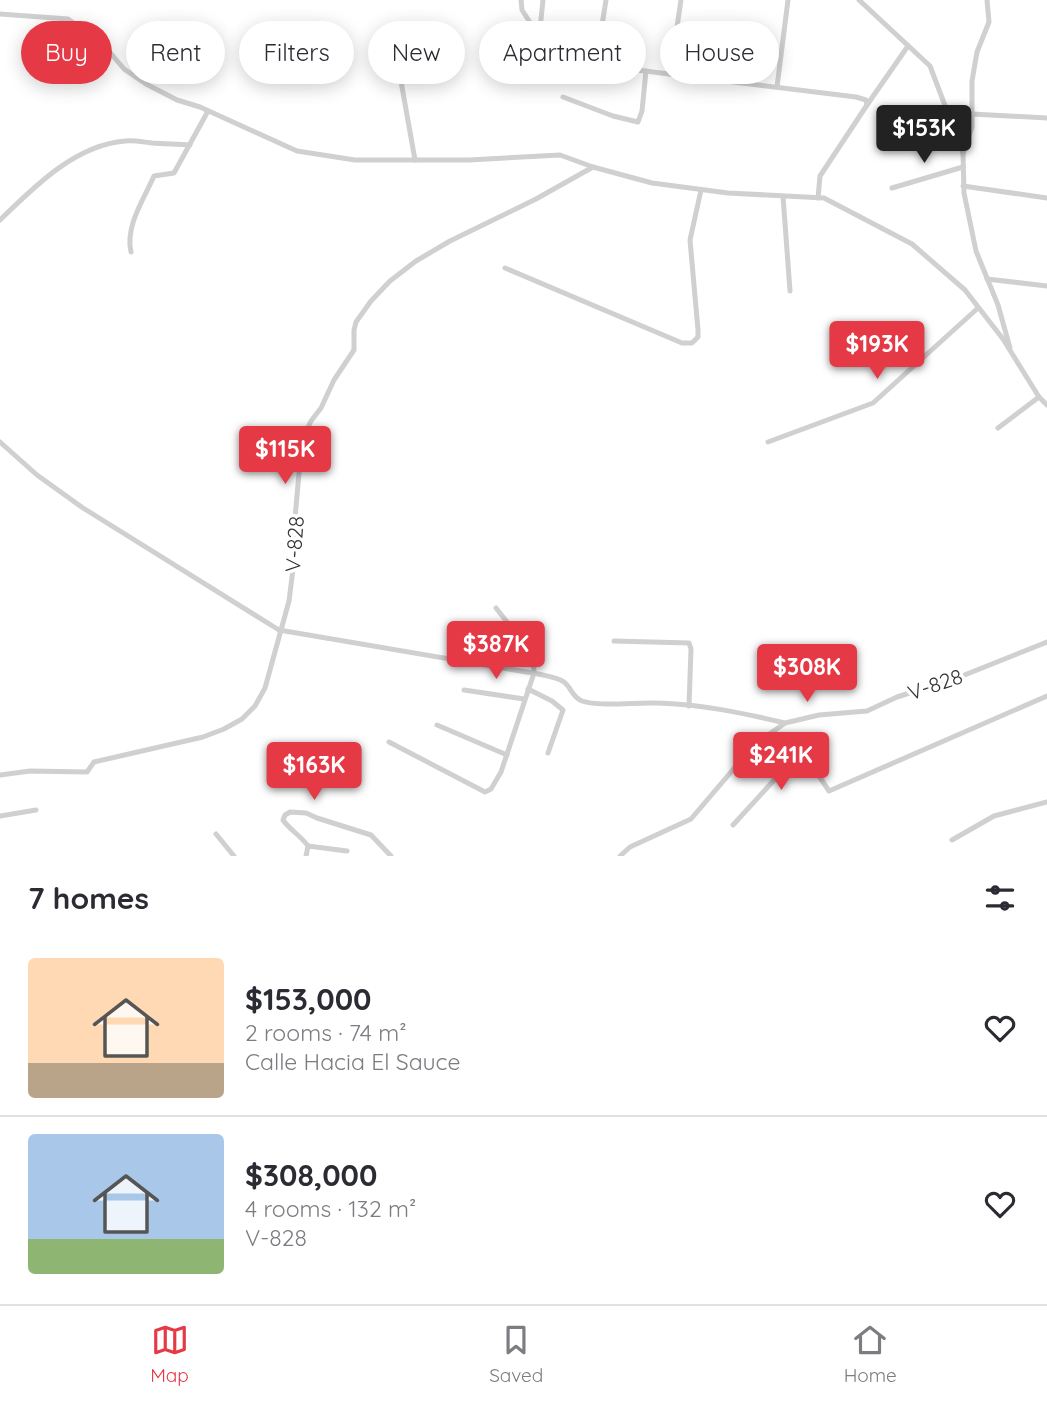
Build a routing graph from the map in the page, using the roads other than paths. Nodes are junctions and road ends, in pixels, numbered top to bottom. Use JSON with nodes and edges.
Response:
{"nodes":[{"id":1,"x":521,"y":0,"type":"edge"},
{"id":2,"x":543,"y":0,"type":"edge"},
{"id":3,"x":606,"y":0,"type":"edge"},
{"id":4,"x":681,"y":0,"type":"edge"},
{"id":5,"x":789,"y":0,"type":"edge"},
{"id":6,"x":859,"y":0,"type":"edge"},
{"id":7,"x":987,"y":0,"type":"edge"},
{"id":8,"x":0,"y":15,"type":"edge"},
{"id":9,"x":529,"y":21,"type":"edge"},
{"id":10,"x":541,"y":21,"type":"edge"},
{"id":11,"x":603,"y":21,"type":"edge"},
{"id":12,"x":678,"y":21,"type":"edge"},
{"id":13,"x":908,"y":46,"type":"junction"},
{"id":14,"x":646,"y":71,"type":"edge"},
{"id":15,"x":660,"y":73,"type":"edge"},
{"id":16,"x":401,"y":84,"type":"edge"},
{"id":17,"x":645,"y":84,"type":"edge"},
{"id":18,"x":752,"y":84,"type":"edge"},
{"id":19,"x":776,"y":87,"type":"junction"},
{"id":20,"x":563,"y":97,"type":"dead end"},
{"id":21,"x":867,"y":105,"type":"junction"},
{"id":22,"x":208,"y":111,"type":"junction"},
{"id":23,"x":972,"y":114,"type":"junction"},
{"id":24,"x":1047,"y":118,"type":"edge"},
{"id":25,"x":190,"y":145,"type":"junction"},
{"id":26,"x":963,"y":153,"type":"junction"},
{"id":27,"x":415,"y":160,"type":"junction"},
{"id":28,"x":593,"y":167,"type":"junction"},
{"id":29,"x":963,"y":167,"type":"junction"},
{"id":30,"x":963,"y":186,"type":"junction"},
{"id":31,"x":892,"y":188,"type":"dead end"},
{"id":32,"x":701,"y":190,"type":"junction"},
{"id":33,"x":783,"y":196,"type":"junction"},
{"id":34,"x":818,"y":198,"type":"junction"},
{"id":35,"x":1047,"y":198,"type":"edge"},
{"id":36,"x":0,"y":220,"type":"edge"},
{"id":37,"x":131,"y":252,"type":"dead end"},
{"id":38,"x":505,"y":268,"type":"dead end"},
{"id":39,"x":987,"y":279,"type":"junction"},
{"id":40,"x":1047,"y":286,"type":"edge"},
{"id":41,"x":790,"y":292,"type":"dead end"},
{"id":42,"x":978,"y":308,"type":"junction"},
{"id":43,"x":1012,"y":354,"type":"junction"},
{"id":44,"x":1039,"y":397,"type":"junction"},
{"id":45,"x":1047,"y":405,"type":"edge"},
{"id":46,"x":998,"y":428,"type":"dead end"},
{"id":47,"x":0,"y":442,"type":"edge"},
{"id":48,"x":768,"y":442,"type":"dead end"},
{"id":49,"x":496,"y":608,"type":"dead end"},
{"id":50,"x":282,"y":630,"type":"junction"},
{"id":51,"x":614,"y":641,"type":"dead end"},
{"id":52,"x":1047,"y":642,"type":"edge"},
{"id":53,"x":534,"y":673,"type":"junction"},
{"id":54,"x":527,"y":689,"type":"junction"},
{"id":55,"x":464,"y":690,"type":"dead end"},
{"id":56,"x":1047,"y":696,"type":"edge"},
{"id":57,"x":524,"y":699,"type":"junction"},
{"id":58,"x":689,"y":706,"type":"junction"},
{"id":59,"x":785,"y":723,"type":"junction"},
{"id":60,"x":438,"y":725,"type":"dead end"},
{"id":61,"x":389,"y":742,"type":"dead end"},
{"id":62,"x":548,"y":754,"type":"dead end"},
{"id":63,"x":508,"y":755,"type":"junction"},
{"id":64,"x":0,"y":775,"type":"edge"},
{"id":65,"x":1047,"y":802,"type":"edge"},
{"id":66,"x":36,"y":810,"type":"dead end"},
{"id":67,"x":0,"y":816,"type":"edge"},
{"id":68,"x":733,"y":825,"type":"dead end"},
{"id":69,"x":216,"y":834,"type":"dead end"},
{"id":70,"x":952,"y":841,"type":"dead end"},
{"id":71,"x":308,"y":846,"type":"junction"},
{"id":72,"x":347,"y":851,"type":"dead end"},
{"id":73,"x":234,"y":856,"type":"edge"},
{"id":74,"x":306,"y":856,"type":"edge"},
{"id":75,"x":391,"y":856,"type":"edge"},
{"id":76,"x":620,"y":856,"type":"edge"}],
"edges":[{"from":1,"to":9,"type":"street"},
{"from":2,"to":10,"type":"street"},
{"from":3,"to":11,"type":"street"},
{"from":4,"to":12,"type":"street"},
{"from":5,"to":19,"type":"street"},
{"from":6,"to":13,"type":"street"},
{"from":7,"to":23,"type":"street"},
{"from":8,"to":22,"type":"street"},
{"from":13,"to":21,"type":"street"},
{"from":13,"to":26,"type":"street"},
{"from":14,"to":15,"type":"street"},
{"from":16,"to":27,"type":"street"},
{"from":17,"to":20,"type":"street"},
{"from":18,"to":19,"type":"street"},
{"from":19,"to":21,"type":"street"},
{"from":21,"to":34,"type":"street"},
{"from":22,"to":25,"type":"street"},
{"from":22,"to":27,"type":"street"},
{"from":23,"to":24,"type":"street"},
{"from":23,"to":26,"type":"street"},
{"from":25,"to":36,"type":"street"},
{"from":25,"to":37,"type":"street"},
{"from":26,"to":29,"type":"street"},
{"from":27,"to":28,"type":"street"},
{"from":28,"to":32,"type":"street"},
{"from":28,"to":50,"type":"street","name":"V-828"},
{"from":29,"to":30,"type":"street"},
{"from":29,"to":31,"type":"street"},
{"from":30,"to":35,"type":"street"},
{"from":30,"to":39,"type":"street"},
{"from":32,"to":33,"type":"street"},
{"from":32,"to":38,"type":"street"},
{"from":33,"to":34,"type":"street"},
{"from":33,"to":41,"type":"street"},
{"from":34,"to":42,"type":"street"},
{"from":39,"to":40,"type":"street"},
{"from":39,"to":43,"type":"street"},
{"from":42,"to":43,"type":"street"},
{"from":42,"to":48,"type":"street"},
{"from":43,"to":44,"type":"street"},
{"from":44,"to":45,"type":"street"},
{"from":44,"to":46,"type":"street"},
{"from":47,"to":50,"type":"street"},
{"from":49,"to":53,"type":"street"},
{"from":50,"to":53,"type":"street"},
{"from":50,"to":64,"type":"street","name":"V-828"},
{"from":51,"to":58,"type":"street"},
{"from":52,"to":59,"type":"street","name":"V-828"},
{"from":53,"to":54,"type":"street"},
{"from":53,"to":58,"type":"street"},
{"from":54,"to":57,"type":"street"},
{"from":54,"to":62,"type":"street"},
{"from":55,"to":57,"type":"street"},
{"from":56,"to":68,"type":"street"},
{"from":57,"to":63,"type":"street"},
{"from":58,"to":59,"type":"street"},
{"from":59,"to":76,"type":"street","name":"V-828"},
{"from":60,"to":63,"type":"street"},
{"from":61,"to":63,"type":"street"},
{"from":65,"to":70,"type":"street"},
{"from":66,"to":67,"type":"street"},
{"from":69,"to":73,"type":"street"},
{"from":71,"to":72,"type":"street"},
{"from":71,"to":74,"type":"street"},
{"from":71,"to":75,"type":"street"}]}
